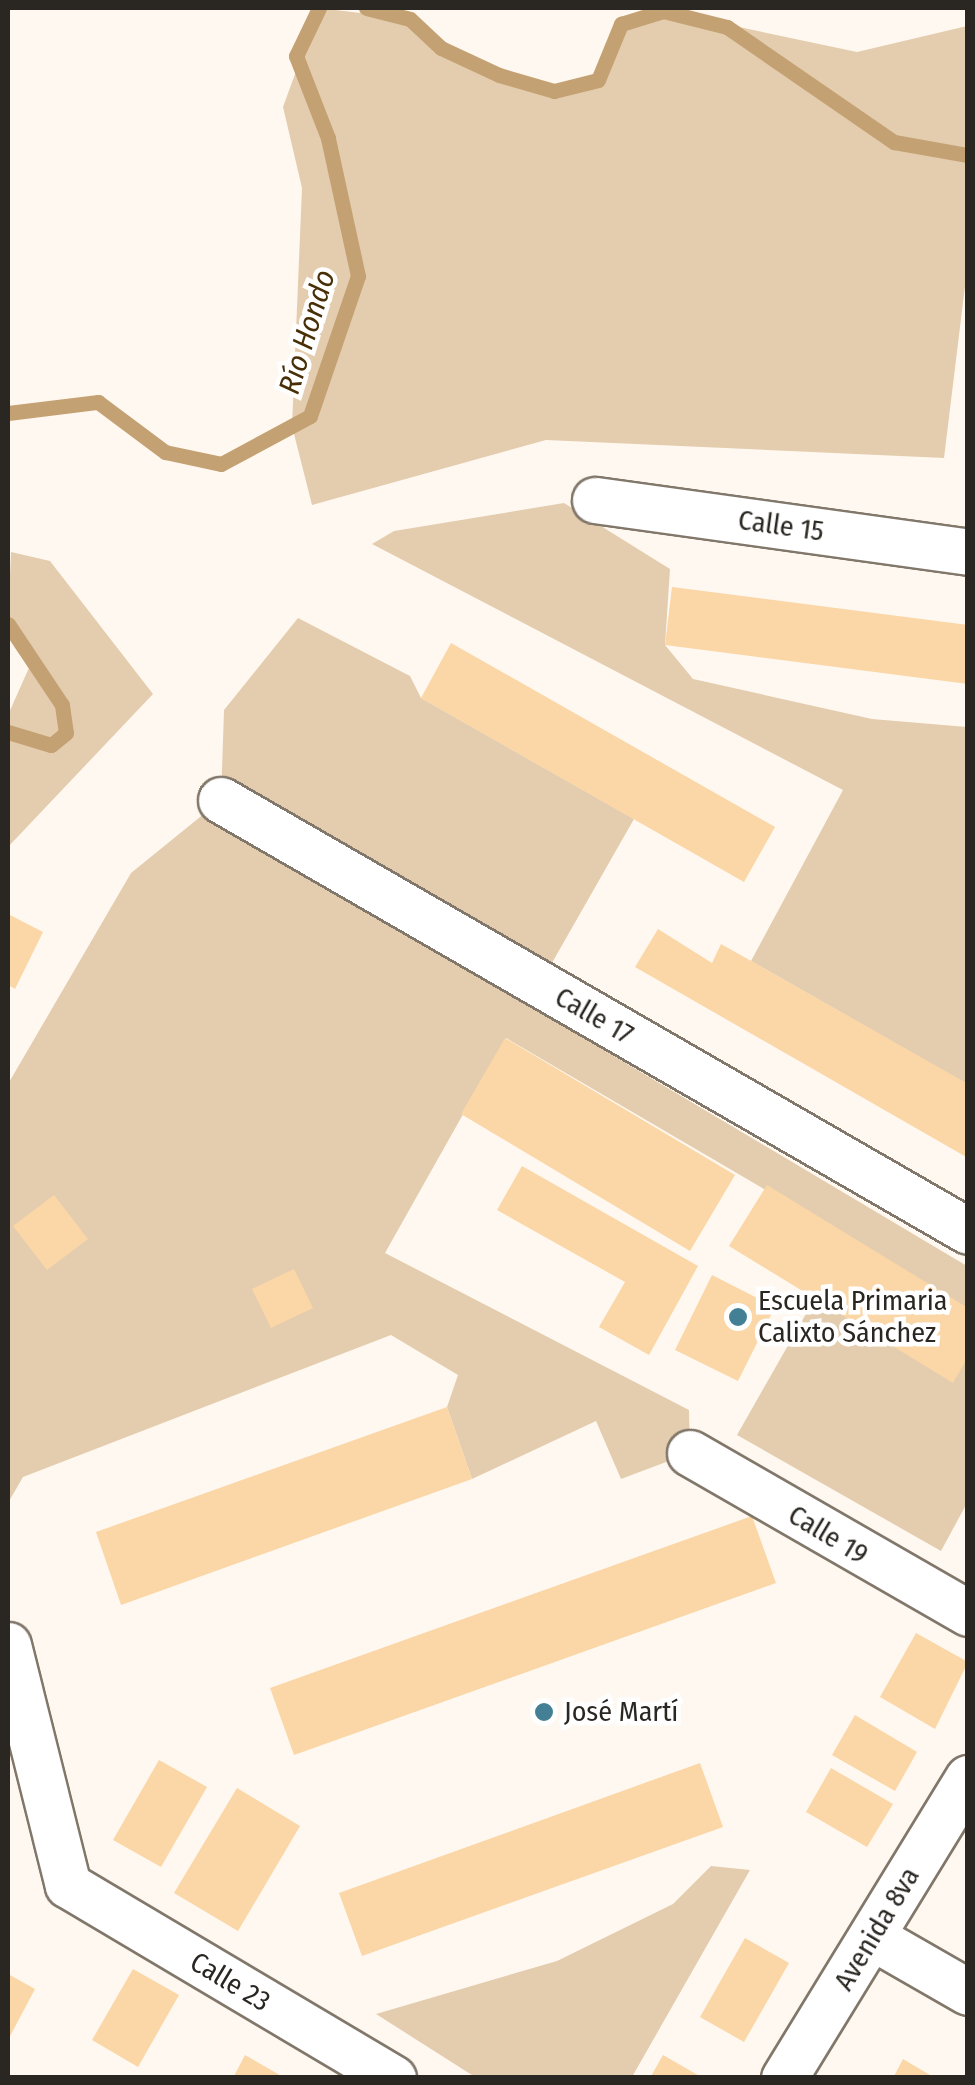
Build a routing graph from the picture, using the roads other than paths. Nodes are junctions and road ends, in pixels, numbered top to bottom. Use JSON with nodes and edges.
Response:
{"nodes":[{"id":1,"x":596,"y":500,"type":"dead end"},
{"id":2,"x":968,"y":552,"type":"edge"},
{"id":3,"x":221,"y":800,"type":"dead end"},
{"id":4,"x":968,"y":1231,"type":"edge"},
{"id":5,"x":690,"y":1454,"type":"dead end"},
{"id":6,"x":968,"y":1614,"type":"edge"},
{"id":7,"x":8,"y":1645,"type":"edge"},
{"id":8,"x":968,"y":1778,"type":"edge"},
{"id":9,"x":874,"y":1938,"type":"junction"},
{"id":10,"x":968,"y":1992,"type":"edge"},
{"id":11,"x":393,"y":2078,"type":"edge"},
{"id":12,"x":784,"y":2078,"type":"edge"}],
"edges":[{"from":1,"to":2,"type":"street","name":"Calle 15"},
{"from":3,"to":4,"type":"street","name":"Calle 17"},
{"from":5,"to":6,"type":"street","name":"Calle 19"},
{"from":7,"to":11,"type":"street","name":"Calle 23"},
{"from":8,"to":9,"type":"street","name":"Avenida 8va"},
{"from":9,"to":10,"type":"street"},
{"from":9,"to":12,"type":"street","name":"Avenida 8va"}]}
